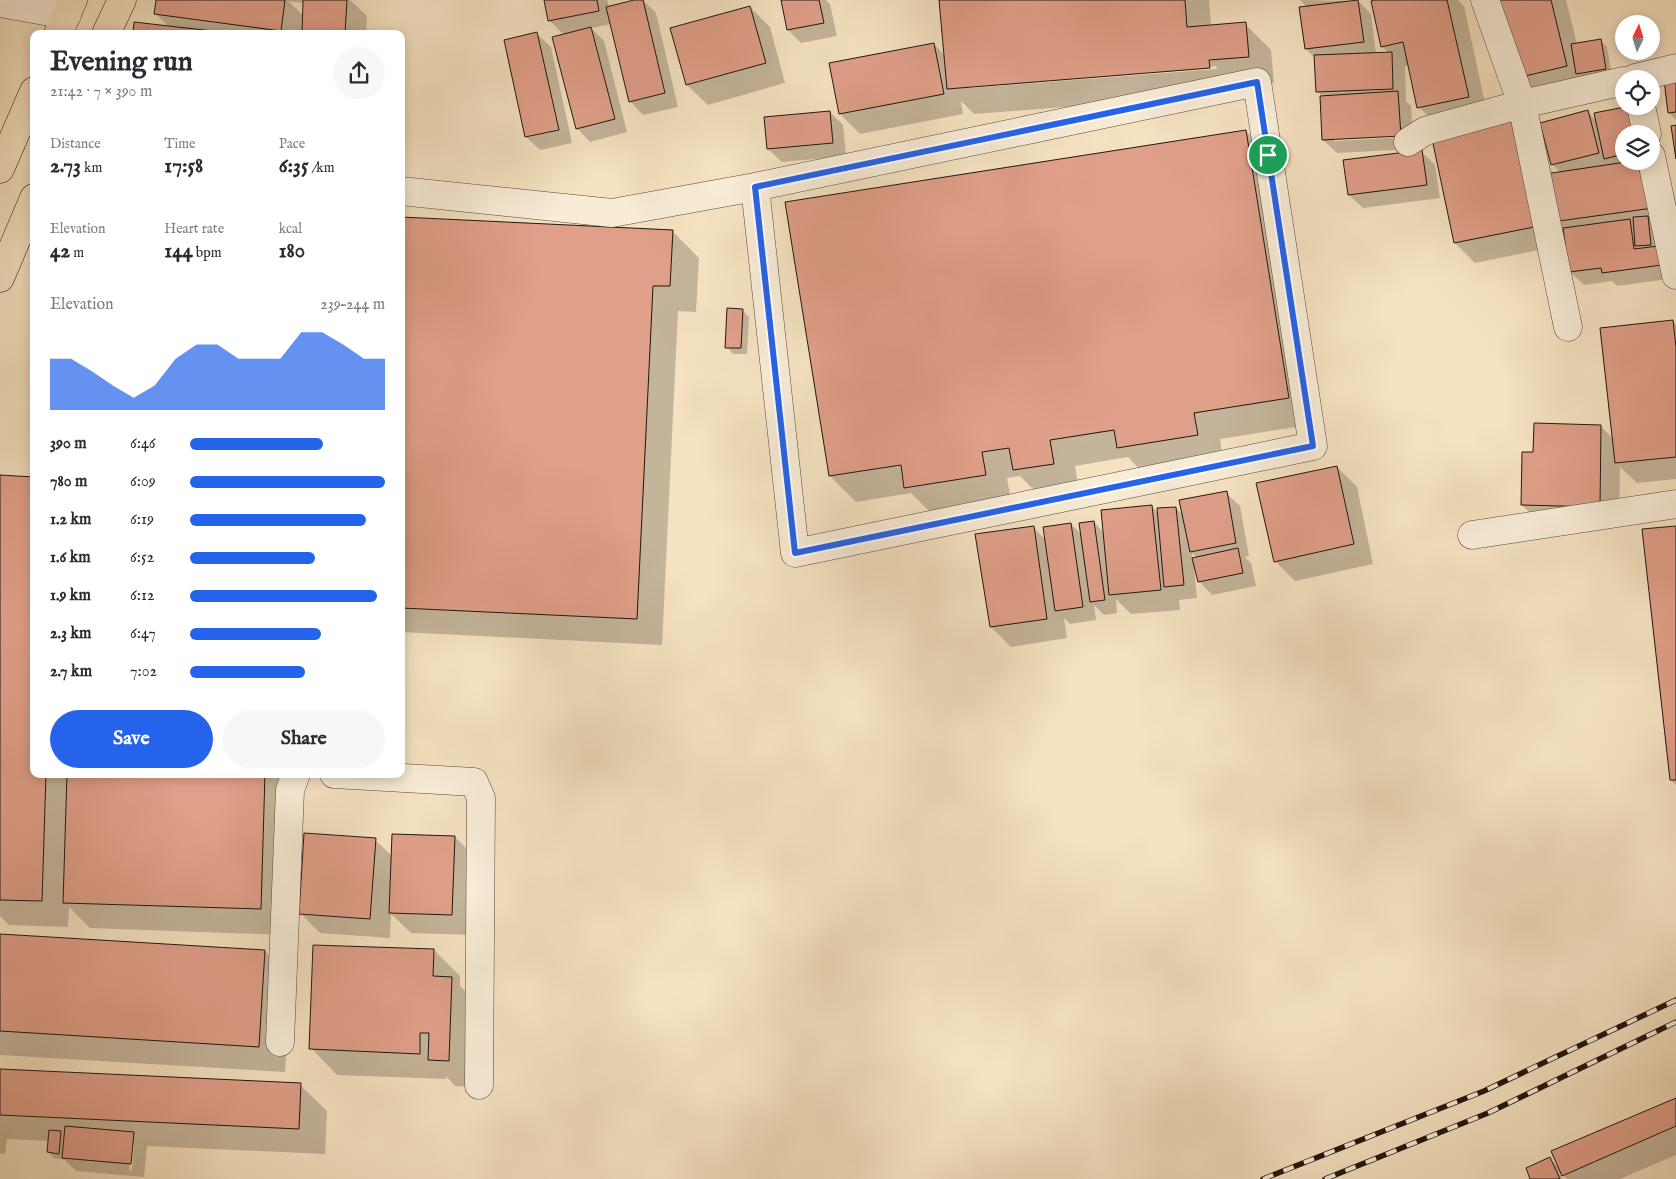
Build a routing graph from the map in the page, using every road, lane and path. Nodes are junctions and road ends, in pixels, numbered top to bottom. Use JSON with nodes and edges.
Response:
{"nodes":[{"id":1,"x":122,"y":0,"type":"edge"},
{"id":2,"x":1484,"y":0,"type":"edge"},
{"id":3,"x":0,"y":3,"type":"edge"},
{"id":4,"x":66,"y":16,"type":"edge"},
{"id":5,"x":108,"y":30,"type":"edge"},
{"id":6,"x":1676,"y":68,"type":"edge"},
{"id":7,"x":1660,"y":72,"type":"edge"},
{"id":8,"x":1615,"y":83,"type":"edge"},
{"id":9,"x":30,"y":100,"type":"edge"},
{"id":10,"x":1522,"y":104,"type":"junction"},
{"id":11,"x":1408,"y":142,"type":"dead end"},
{"id":12,"x":2,"y":159,"type":"edge"},
{"id":13,"x":1654,"y":170,"type":"edge"},
{"id":14,"x":755,"y":187,"type":"junction"},
{"id":15,"x":405,"y":191,"type":"edge"},
{"id":16,"x":30,"y":206,"type":"edge"},
{"id":17,"x":1676,"y":275,"type":"edge"},
{"id":18,"x":0,"y":278,"type":"edge"},
{"id":19,"x":1568,"y":327,"type":"dead end"},
{"id":20,"x":1676,"y":504,"type":"edge"},
{"id":21,"x":1472,"y":535,"type":"dead end"},
{"id":22,"x":294,"y":778,"type":"edge"},
{"id":23,"x":404,"y":778,"type":"edge"},
{"id":24,"x":280,"y":1042,"type":"dead end"},
{"id":25,"x":479,"y":1085,"type":"dead end"}],
"edges":[{"from":1,"to":5,"type":"highway"},
{"from":2,"to":10,"type":"street"},
{"from":3,"to":4,"type":"street"},
{"from":6,"to":7,"type":"street"},
{"from":8,"to":10,"type":"street"},
{"from":9,"to":12,"type":"highway"},
{"from":10,"to":11,"type":"street"},
{"from":10,"to":19,"type":"street"},
{"from":13,"to":17,"type":"street"},
{"from":14,"to":14,"type":"street"},
{"from":14,"to":15,"type":"street"},
{"from":16,"to":18,"type":"highway"},
{"from":20,"to":21,"type":"street"},
{"from":22,"to":24,"type":"street"},
{"from":23,"to":25,"type":"street"}]}
